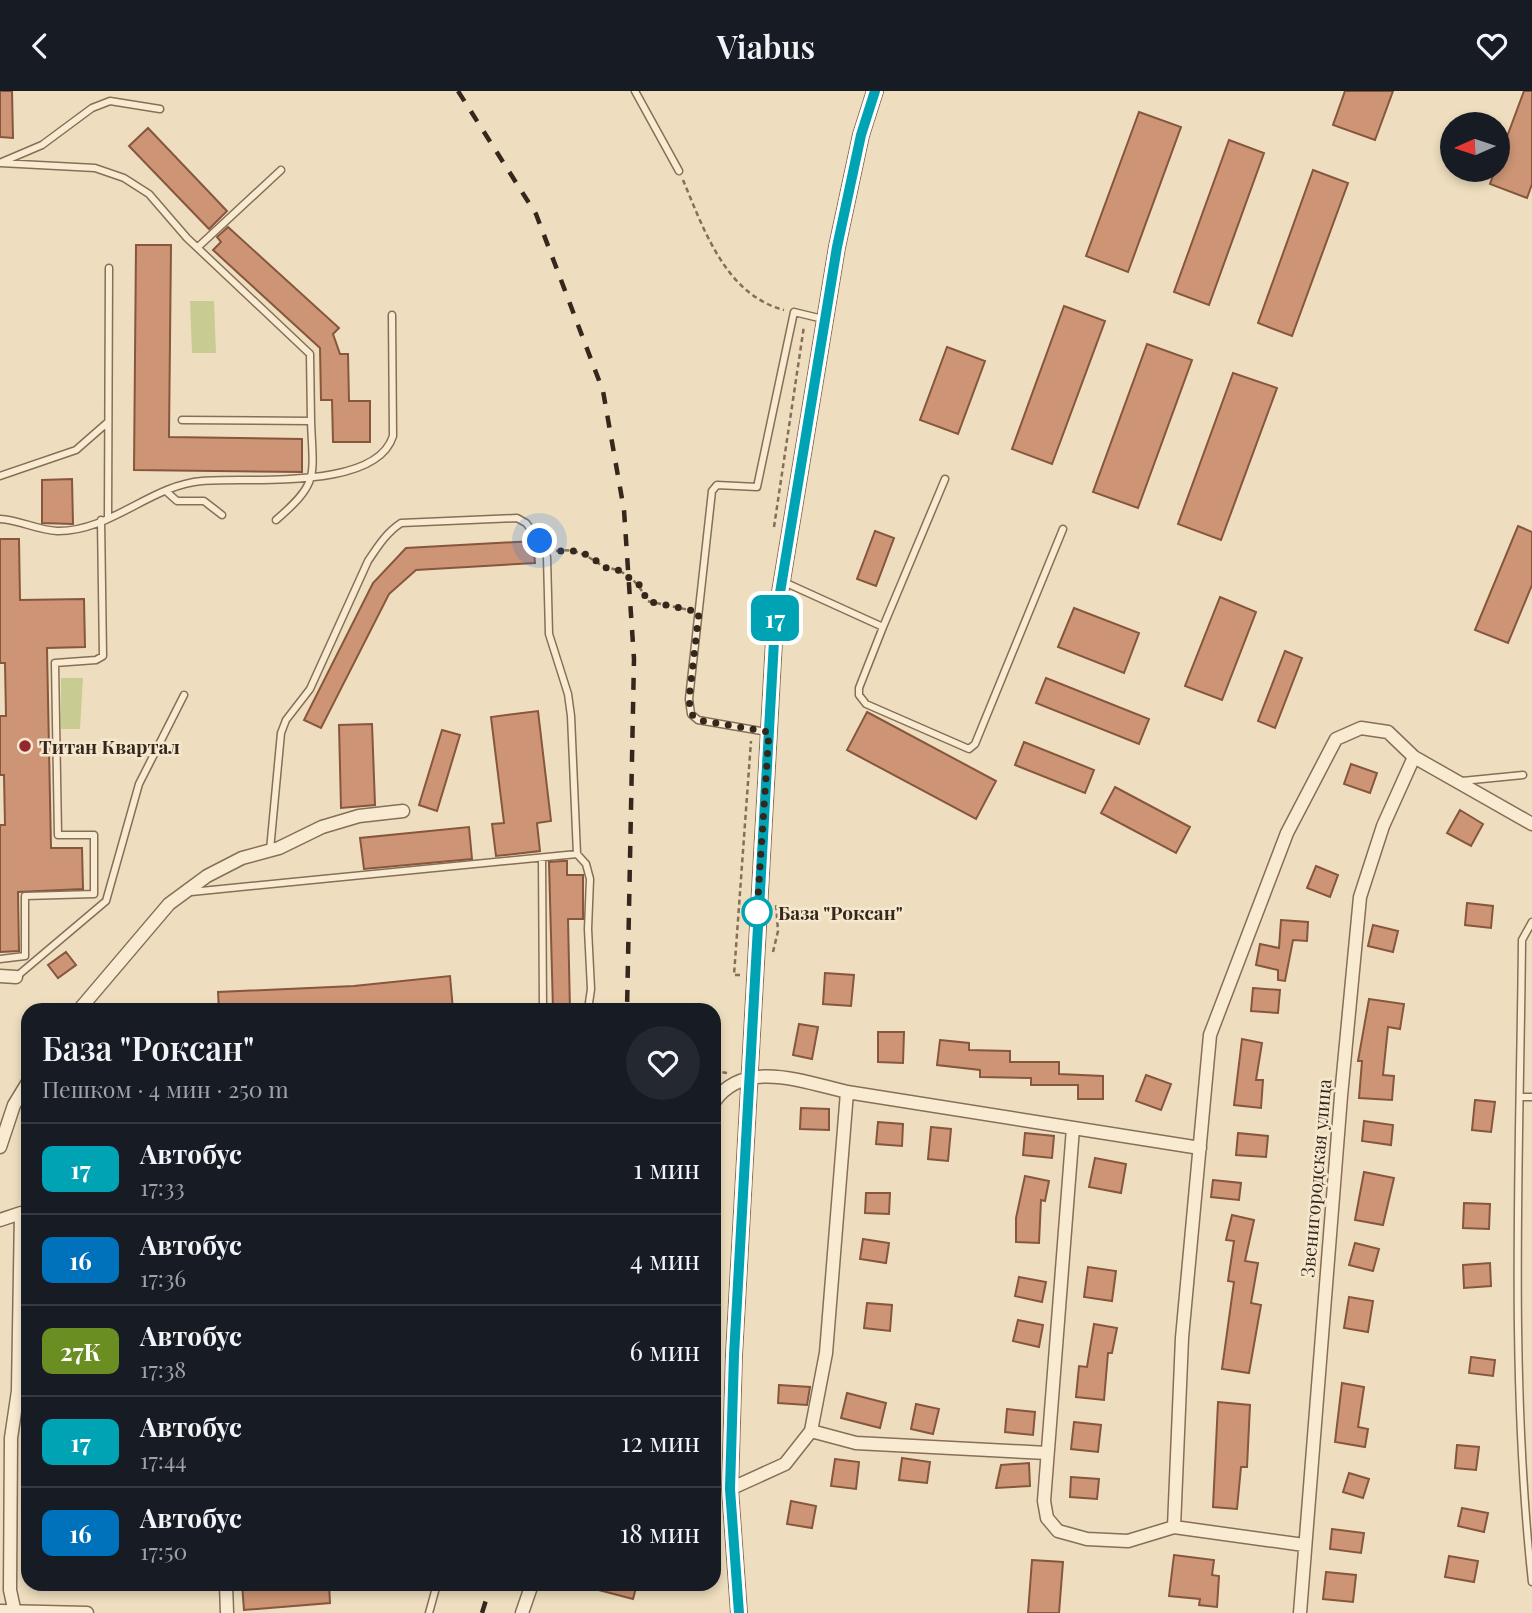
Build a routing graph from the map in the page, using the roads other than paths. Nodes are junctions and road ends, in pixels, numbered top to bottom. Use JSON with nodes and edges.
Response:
{"nodes":[{"id":1,"x":635,"y":91,"type":"edge"},
{"id":2,"x":875,"y":91,"type":"edge"},
{"id":3,"x":160,"y":109,"type":"dead end"},
{"id":4,"x":0,"y":163,"type":"edge"},
{"id":5,"x":281,"y":170,"type":"dead end"},
{"id":6,"x":679,"y":171,"type":"road end"},
{"id":7,"x":198,"y":247,"type":"junction"},
{"id":8,"x":109,"y":268,"type":"dead end"},
{"id":9,"x":392,"y":316,"type":"dead end"},
{"id":10,"x":824,"y":319,"type":"junction"},
{"id":11,"x":183,"y":420,"type":"dead end"},
{"id":12,"x":312,"y":421,"type":"junction"},
{"id":13,"x":108,"y":422,"type":"junction"},
{"id":14,"x":313,"y":475,"type":"junction"},
{"id":15,"x":0,"y":476,"type":"edge"},
{"id":16,"x":944,"y":479,"type":"dead end"},
{"id":17,"x":167,"y":492,"type":"junction"},
{"id":18,"x":222,"y":515,"type":"dead end"},
{"id":19,"x":0,"y":519,"type":"edge"},
{"id":20,"x":104,"y":519,"type":"junction"},
{"id":21,"x":275,"y":520,"type":"dead end"},
{"id":22,"x":1063,"y":529,"type":"dead end"},
{"id":23,"x":779,"y":580,"type":"junction"},
{"id":24,"x":883,"y":627,"type":"junction"},
{"id":25,"x":184,"y":695,"type":"dead end"},
{"id":26,"x":769,"y":732,"type":"junction"},
{"id":27,"x":1414,"y":757,"type":"junction"},
{"id":28,"x":1523,"y":775,"type":"dead end"},
{"id":29,"x":1457,"y":781,"type":"junction"},
{"id":30,"x":403,"y":811,"type":"dead end"},
{"id":31,"x":1532,"y":824,"type":"edge"},
{"id":32,"x":270,"y":850,"type":"junction"},
{"id":33,"x":577,"y":854,"type":"junction"},
{"id":34,"x":542,"y":858,"type":"junction"},
{"id":35,"x":182,"y":893,"type":"junction"},
{"id":36,"x":1532,"y":922,"type":"edge"},
{"id":37,"x":0,"y":959,"type":"edge"},
{"id":38,"x":0,"y":976,"type":"edge"},
{"id":39,"x":16,"y":977,"type":"joint"},
{"id":40,"x":85,"y":1003,"type":"edge"},
{"id":41,"x":543,"y":1003,"type":"edge"},
{"id":42,"x":589,"y":1003,"type":"edge"},
{"id":43,"x":748,"y":1076,"type":"junction"},
{"id":44,"x":721,"y":1092,"type":"edge"},
{"id":45,"x":847,"y":1092,"type":"junction"},
{"id":46,"x":21,"y":1094,"type":"edge"},
{"id":47,"x":1521,"y":1097,"type":"junction"},
{"id":48,"x":1532,"y":1097,"type":"edge"},
{"id":49,"x":1073,"y":1128,"type":"junction"},
{"id":50,"x":0,"y":1147,"type":"edge"},
{"id":51,"x":1200,"y":1148,"type":"junction"},
{"id":52,"x":21,"y":1212,"type":"edge"},
{"id":53,"x":0,"y":1220,"type":"edge"},
{"id":54,"x":21,"y":1313,"type":"edge"},
{"id":55,"x":811,"y":1431,"type":"junction"},
{"id":56,"x":1047,"y":1453,"type":"junction"},
{"id":57,"x":730,"y":1489,"type":"junction"},
{"id":58,"x":1174,"y":1527,"type":"junction"},
{"id":59,"x":1304,"y":1545,"type":"junction"},
{"id":60,"x":1532,"y":1581,"type":"edge"},
{"id":61,"x":226,"y":1591,"type":"edge"},
{"id":62,"x":435,"y":1591,"type":"edge"},
{"id":63,"x":530,"y":1591,"type":"edge"},
{"id":64,"x":0,"y":1611,"type":"edge"},
{"id":65,"x":15,"y":1612,"type":"edge"},
{"id":66,"x":88,"y":1613,"type":"edge"},
{"id":67,"x":227,"y":1613,"type":"edge"},
{"id":68,"x":429,"y":1613,"type":"edge"},
{"id":69,"x":522,"y":1613,"type":"edge"},
{"id":70,"x":739,"y":1613,"type":"edge"},
{"id":71,"x":1300,"y":1613,"type":"edge"}],
"edges":[{"from":1,"to":6,"type":"lane"},
{"from":2,"to":10,"type":"street"},
{"from":3,"to":4,"type":"lane"},
{"from":4,"to":7,"type":"lane"},
{"from":5,"to":7,"type":"lane"},
{"from":7,"to":12,"type":"lane"},
{"from":8,"to":13,"type":"lane"},
{"from":9,"to":14,"type":"lane"},
{"from":10,"to":23,"type":"street"},
{"from":10,"to":26,"type":"lane"},
{"from":11,"to":12,"type":"lane"},
{"from":12,"to":14,"type":"lane"},
{"from":13,"to":15,"type":"lane"},
{"from":13,"to":20,"type":"lane"},
{"from":14,"to":17,"type":"lane"},
{"from":14,"to":21,"type":"lane"},
{"from":16,"to":24,"type":"lane"},
{"from":17,"to":18,"type":"lane"},
{"from":17,"to":20,"type":"lane"},
{"from":19,"to":20,"type":"lane"},
{"from":20,"to":37,"type":"lane"},
{"from":22,"to":24,"type":"lane"},
{"from":23,"to":24,"type":"lane"},
{"from":23,"to":26,"type":"street"},
{"from":25,"to":39,"type":"lane"},
{"from":26,"to":43,"type":"street"},
{"from":27,"to":29,"type":"street"},
{"from":27,"to":51,"type":"street"},
{"from":27,"to":59,"type":"street","name":"Звенигородская улица"},
{"from":28,"to":29,"type":"lane"},
{"from":29,"to":31,"type":"street"},
{"from":30,"to":32,"type":"street"},
{"from":32,"to":33,"type":"lane"},
{"from":32,"to":35,"type":"street"},
{"from":33,"to":34,"type":"lane"},
{"from":33,"to":42,"type":"lane"},
{"from":34,"to":35,"type":"lane"},
{"from":34,"to":41,"type":"lane"},
{"from":35,"to":40,"type":"street"},
{"from":36,"to":47,"type":"lane"},
{"from":38,"to":39,"type":"street"},
{"from":43,"to":44,"type":"street"},
{"from":43,"to":45,"type":"street"},
{"from":43,"to":57,"type":"street"},
{"from":45,"to":49,"type":"street"},
{"from":45,"to":55,"type":"street"},
{"from":46,"to":50,"type":"street"},
{"from":47,"to":48,"type":"lane"},
{"from":47,"to":60,"type":"lane"},
{"from":49,"to":51,"type":"street"},
{"from":49,"to":56,"type":"street"},
{"from":51,"to":58,"type":"street"},
{"from":52,"to":53,"type":"street"},
{"from":54,"to":65,"type":"street"},
{"from":55,"to":56,"type":"street"},
{"from":55,"to":57,"type":"street"},
{"from":56,"to":58,"type":"street"},
{"from":57,"to":70,"type":"street"},
{"from":58,"to":59,"type":"street"},
{"from":59,"to":71,"type":"street","name":"Звенигородская улица"},
{"from":61,"to":67,"type":"street"},
{"from":62,"to":68,"type":"lane"},
{"from":63,"to":69,"type":"street"},
{"from":64,"to":65,"type":"street"},
{"from":65,"to":66,"type":"street"}]}
